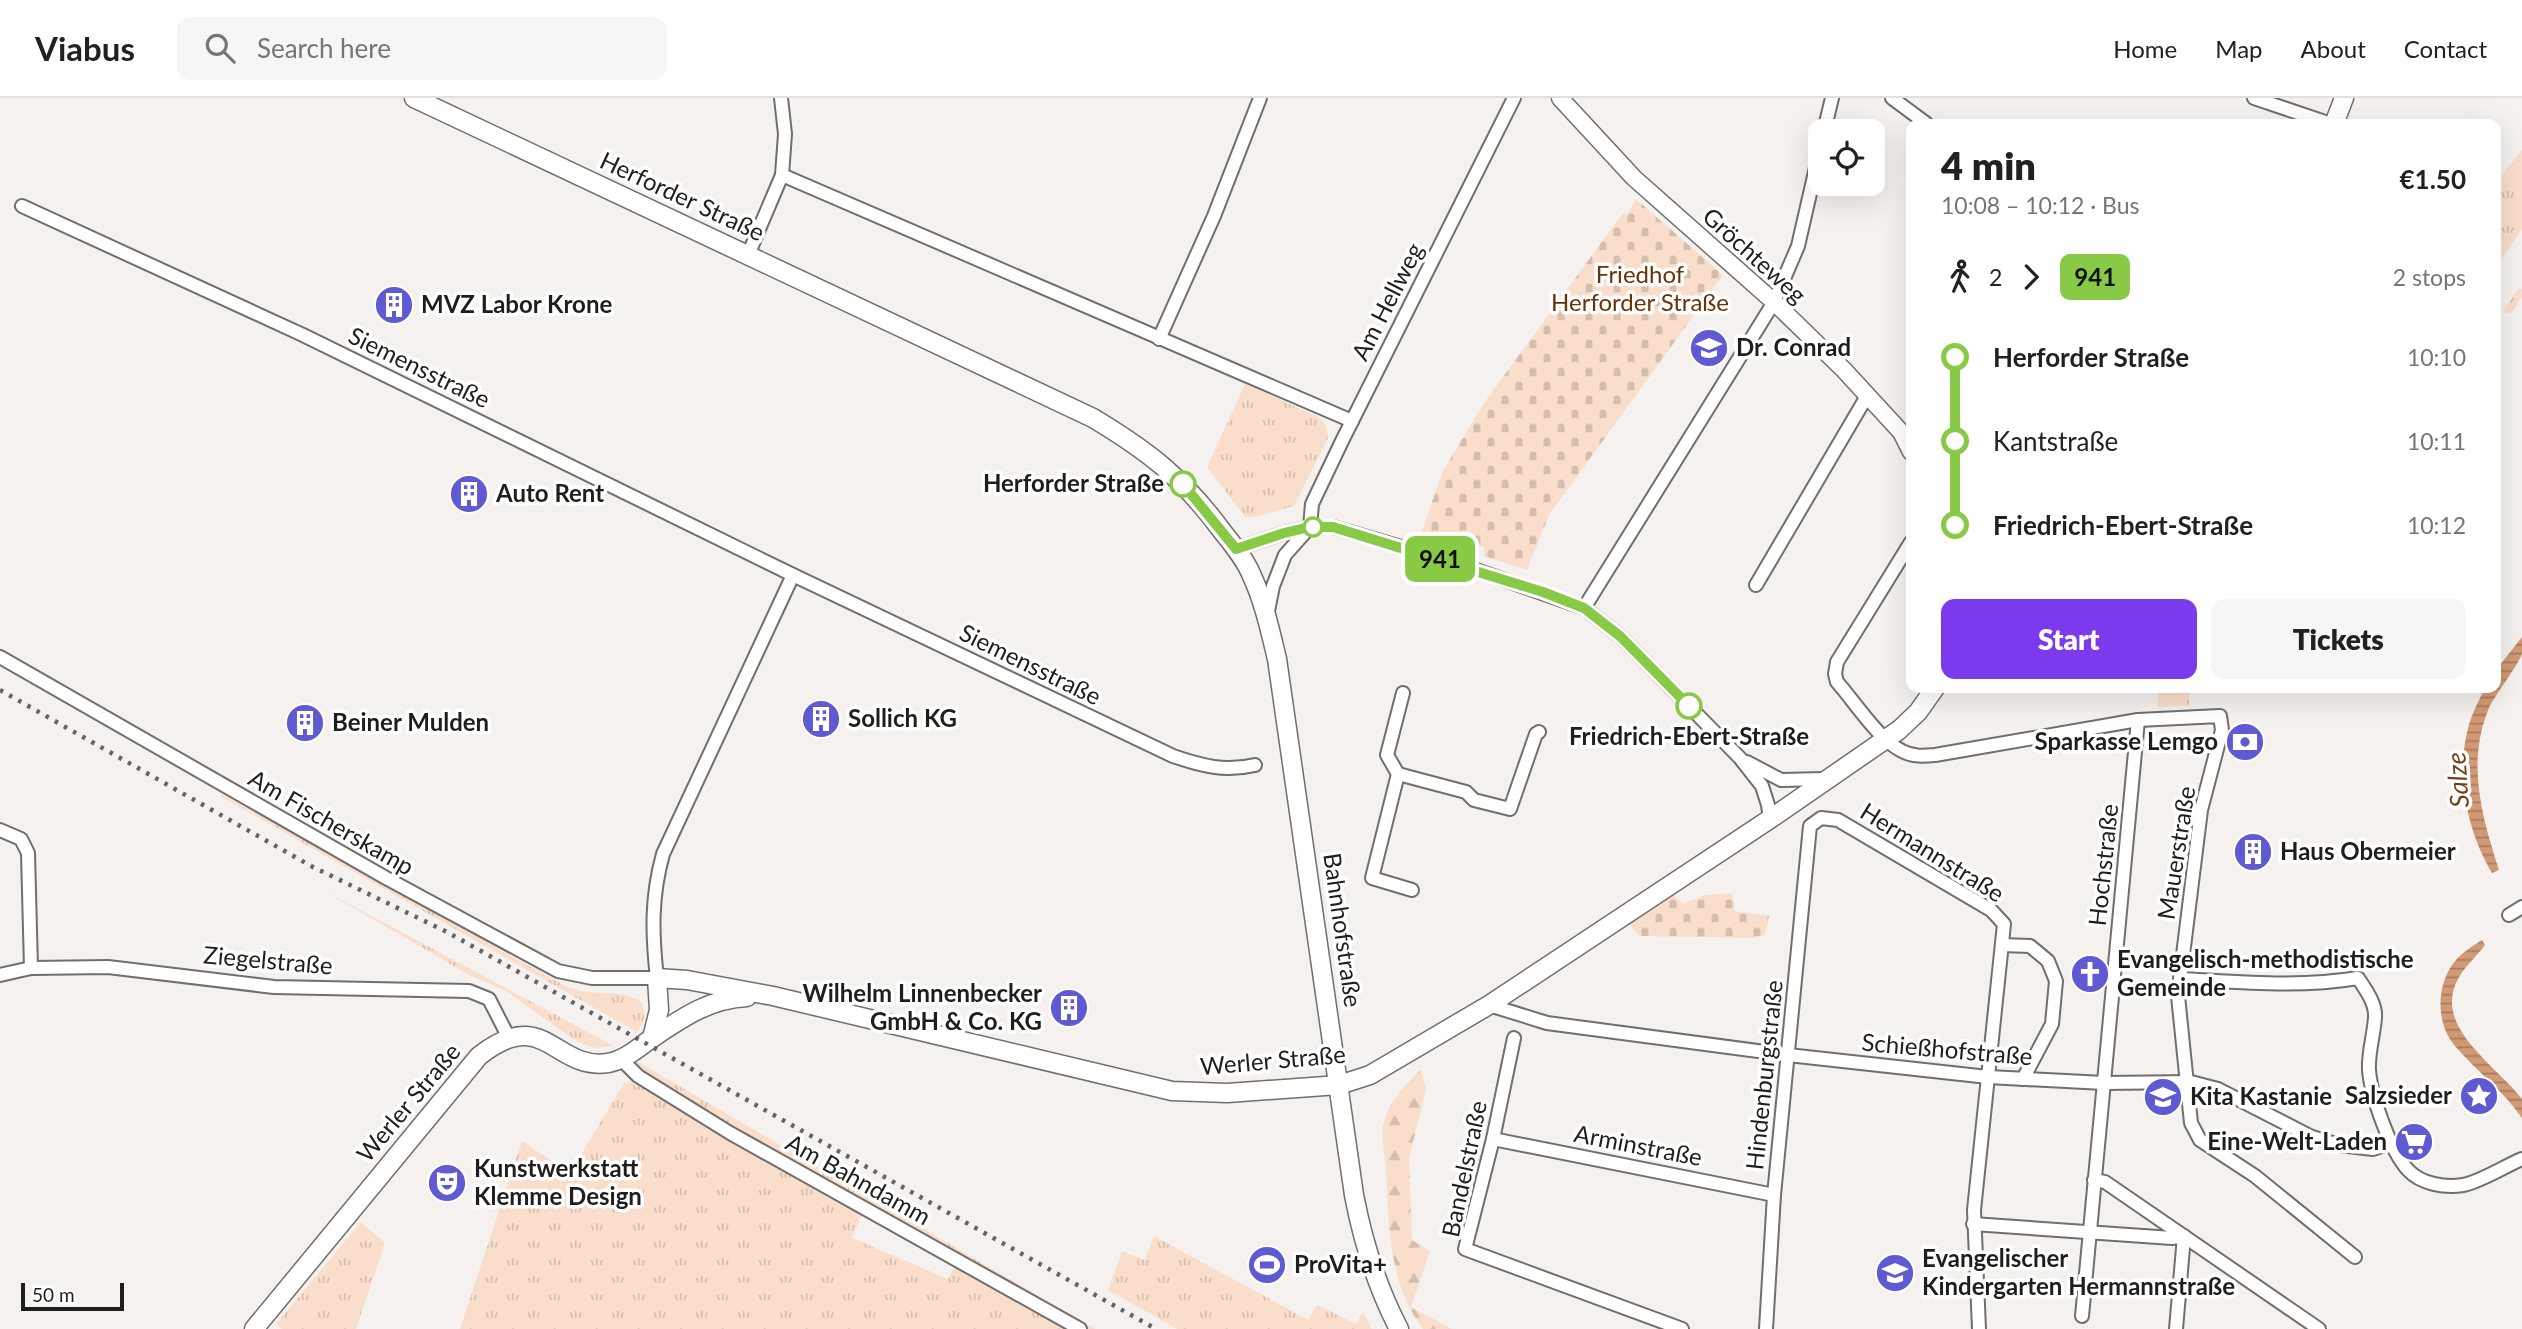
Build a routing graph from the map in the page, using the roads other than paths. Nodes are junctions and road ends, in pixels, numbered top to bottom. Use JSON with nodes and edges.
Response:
{"nodes":[{"id":1,"x":414,"y":98,"type":"edge"},
{"id":2,"x":781,"y":98,"type":"edge"},
{"id":3,"x":1260,"y":98,"type":"edge"},
{"id":4,"x":1514,"y":98,"type":"edge"},
{"id":5,"x":1560,"y":98,"type":"edge"},
{"id":6,"x":1832,"y":98,"type":"edge"},
{"id":7,"x":1892,"y":98,"type":"edge"},
{"id":8,"x":2254,"y":98,"type":"edge"},
{"id":9,"x":2344,"y":98,"type":"edge"},
{"id":10,"x":1827,"y":119,"type":"edge"},
{"id":11,"x":1920,"y":119,"type":"edge"},
{"id":12,"x":2318,"y":119,"type":"edge"},
{"id":13,"x":2335,"y":119,"type":"edge"},
{"id":14,"x":782,"y":175,"type":"junction"},
{"id":15,"x":1809,"y":196,"type":"edge"},
{"id":16,"x":22,"y":206,"type":"dead end"},
{"id":17,"x":748,"y":256,"type":"junction"},
{"id":18,"x":1774,"y":302,"type":"junction"},
{"id":19,"x":1159,"y":339,"type":"junction"},
{"id":20,"x":1867,"y":396,"type":"junction"},
{"id":21,"x":1352,"y":421,"type":"junction"},
{"id":22,"x":1906,"y":442,"type":"edge"},
{"id":23,"x":1310,"y":527,"type":"junction"},
{"id":24,"x":1236,"y":549,"type":"junction"},
{"id":25,"x":1906,"y":550,"type":"edge"},
{"id":26,"x":793,"y":575,"type":"junction"},
{"id":27,"x":1756,"y":585,"type":"dead end"},
{"id":28,"x":1584,"y":608,"type":"junction"},
{"id":29,"x":1267,"y":616,"type":"junction"},
{"id":30,"x":0,"y":657,"type":"edge"},
{"id":31,"x":1403,"y":693,"type":"dead end"},
{"id":32,"x":1931,"y":693,"type":"edge"},
{"id":33,"x":2138,"y":720,"type":"junction"},
{"id":34,"x":1539,"y":732,"type":"dead end"},
{"id":35,"x":1886,"y":739,"type":"junction"},
{"id":36,"x":1740,"y":758,"type":"junction"},
{"id":37,"x":1255,"y":765,"type":"dead end"},
{"id":38,"x":1398,"y":774,"type":"junction"},
{"id":39,"x":1828,"y":779,"type":"junction"},
{"id":40,"x":1770,"y":819,"type":"junction"},
{"id":41,"x":1810,"y":826,"type":"joint"},
{"id":42,"x":0,"y":830,"type":"edge"},
{"id":43,"x":1412,"y":890,"type":"dead end"},
{"id":44,"x":2522,"y":907,"type":"edge"},
{"id":45,"x":2509,"y":915,"type":"dead end"},
{"id":46,"x":2001,"y":944,"type":"junction"},
{"id":47,"x":32,"y":968,"type":"junction"},
{"id":48,"x":0,"y":975,"type":"edge"},
{"id":49,"x":657,"y":978,"type":"junction"},
{"id":50,"x":2180,"y":979,"type":"junction"},
{"id":51,"x":772,"y":996,"type":"junction"},
{"id":52,"x":1489,"y":1005,"type":"junction"},
{"id":53,"x":509,"y":1038,"type":"junction"},
{"id":54,"x":652,"y":1038,"type":"junction"},
{"id":55,"x":1514,"y":1038,"type":"dead end"},
{"id":56,"x":1788,"y":1055,"type":"junction"},
{"id":57,"x":621,"y":1059,"type":"junction"},
{"id":58,"x":1988,"y":1077,"type":"junction"},
{"id":59,"x":2022,"y":1079,"type":"junction"},
{"id":60,"x":2186,"y":1082,"type":"junction"},
{"id":61,"x":2104,"y":1083,"type":"junction"},
{"id":62,"x":1339,"y":1085,"type":"junction"},
{"id":63,"x":1493,"y":1139,"type":"junction"},
{"id":64,"x":2393,"y":1142,"type":"junction"},
{"id":65,"x":2522,"y":1158,"type":"edge"},
{"id":66,"x":2094,"y":1180,"type":"junction"},
{"id":67,"x":1774,"y":1195,"type":"junction"},
{"id":68,"x":1973,"y":1224,"type":"junction"},
{"id":69,"x":2089,"y":1233,"type":"junction"},
{"id":70,"x":2184,"y":1236,"type":"junction"},
{"id":71,"x":2355,"y":1257,"type":"dead end"},
{"id":72,"x":2082,"y":1316,"type":"dead end"},
{"id":73,"x":254,"y":1329,"type":"edge"},
{"id":74,"x":1080,"y":1329,"type":"edge"},
{"id":75,"x":1399,"y":1329,"type":"edge"},
{"id":76,"x":1682,"y":1329,"type":"edge"},
{"id":77,"x":1766,"y":1329,"type":"edge"},
{"id":78,"x":1979,"y":1329,"type":"edge"},
{"id":79,"x":2176,"y":1329,"type":"edge"},
{"id":80,"x":2319,"y":1329,"type":"edge"}],
"edges":[{"from":1,"to":17,"type":"main road","name":"Herforder Straße"},
{"from":2,"to":14,"type":"street"},
{"from":3,"to":19,"type":"street"},
{"from":4,"to":21,"type":"street","name":"Am Hellweg"},
{"from":5,"to":18,"type":"street","name":"Gröchteweg"},
{"from":6,"to":10,"type":"street"},
{"from":7,"to":11,"type":"street"},
{"from":8,"to":12,"type":"street"},
{"from":9,"to":13,"type":"main road"},
{"from":14,"to":17,"type":"street"},
{"from":14,"to":19,"type":"street"},
{"from":15,"to":18,"type":"street"},
{"from":16,"to":26,"type":"street","name":"Siemensstraße"},
{"from":17,"to":24,"type":"main road","name":"Herforder Straße"},
{"from":18,"to":20,"type":"street","name":"Gröchteweg"},
{"from":18,"to":28,"type":"street"},
{"from":19,"to":21,"type":"street"},
{"from":20,"to":22,"type":"street","name":"Gröchteweg"},
{"from":20,"to":27,"type":"street"},
{"from":21,"to":23,"type":"street","name":"Am Hellweg"},
{"from":23,"to":24,"type":"street"},
{"from":23,"to":28,"type":"street"},
{"from":23,"to":29,"type":"street"},
{"from":24,"to":29,"type":"main road","name":"Herforder Straße"},
{"from":25,"to":35,"type":"street"},
{"from":26,"to":37,"type":"street","name":"Siemensstraße"},
{"from":26,"to":49,"type":"street"},
{"from":28,"to":36,"type":"street"},
{"from":29,"to":62,"type":"main road","name":"Bahnhofstraße"},
{"from":30,"to":49,"type":"street","name":"Am Fischerskamp"},
{"from":31,"to":38,"type":"street"},
{"from":32,"to":35,"type":"main road","name":"Werler Straße"},
{"from":33,"to":35,"type":"street"},
{"from":33,"to":50,"type":"street","name":"Mauerstraße"},
{"from":33,"to":61,"type":"street","name":"Hochstraße"},
{"from":34,"to":38,"type":"street"},
{"from":35,"to":39,"type":"main road","name":"Werler Straße"},
{"from":36,"to":39,"type":"street"},
{"from":36,"to":40,"type":"street"},
{"from":38,"to":43,"type":"street"},
{"from":39,"to":40,"type":"main road","name":"Werler Straße"},
{"from":40,"to":52,"type":"main road","name":"Werler Straße"},
{"from":41,"to":46,"type":"street","name":"Hermannstraße"},
{"from":41,"to":56,"type":"street","name":"Hindenburgstraße"},
{"from":42,"to":47,"type":"street"},
{"from":44,"to":45,"type":"street"},
{"from":46,"to":58,"type":"street","name":"Hermannstraße"},
{"from":46,"to":59,"type":"street"},
{"from":47,"to":48,"type":"street","name":"Ziegelstraße"},
{"from":47,"to":53,"type":"street","name":"Ziegelstraße"},
{"from":49,"to":51,"type":"main road","name":"Werler Straße"},
{"from":49,"to":54,"type":"main road"},
{"from":50,"to":60,"type":"street","name":"Mauerstraße"},
{"from":50,"to":64,"type":"street"},
{"from":51,"to":54,"type":"main road","name":"Werler Straße"},
{"from":51,"to":62,"type":"main road","name":"Werler Straße"},
{"from":52,"to":56,"type":"street","name":"Schießhofstraße"},
{"from":52,"to":62,"type":"main road","name":"Werler Straße"},
{"from":53,"to":57,"type":"main road","name":"Werler Straße"},
{"from":53,"to":73,"type":"main road","name":"Werler Straße"},
{"from":54,"to":57,"type":"main road","name":"Werler Straße"},
{"from":55,"to":63,"type":"street","name":"Bandelstraße"},
{"from":56,"to":58,"type":"street","name":"Schießhofstraße"},
{"from":56,"to":67,"type":"street","name":"Hindenburgstraße"},
{"from":57,"to":74,"type":"street","name":"Am Bahndamm"},
{"from":58,"to":59,"type":"street","name":"Schießhofstraße"},
{"from":58,"to":68,"type":"street","name":"Hermannstraße"},
{"from":59,"to":61,"type":"street","name":"Schießhofstraße"},
{"from":60,"to":61,"type":"street","name":"Schießhofstraße"},
{"from":60,"to":64,"type":"street","name":"Schießhofstraße"},
{"from":60,"to":71,"type":"street","name":"Mauerstraße"},
{"from":61,"to":66,"type":"street","name":"Hochstraße"},
{"from":62,"to":75,"type":"main road","name":"Bahnhofstraße"},
{"from":63,"to":67,"type":"street","name":"Arminstraße"},
{"from":63,"to":76,"type":"street","name":"Bandelstraße"},
{"from":64,"to":65,"type":"street"},
{"from":66,"to":69,"type":"street","name":"Hochstraße"},
{"from":66,"to":70,"type":"street"},
{"from":67,"to":77,"type":"street","name":"Hindenburgstraße"},
{"from":68,"to":69,"type":"street"},
{"from":68,"to":78,"type":"street","name":"Hermannstraße"},
{"from":69,"to":70,"type":"street"},
{"from":69,"to":72,"type":"street","name":"Hochstraße"},
{"from":70,"to":79,"type":"street"},
{"from":70,"to":80,"type":"street"}]}
